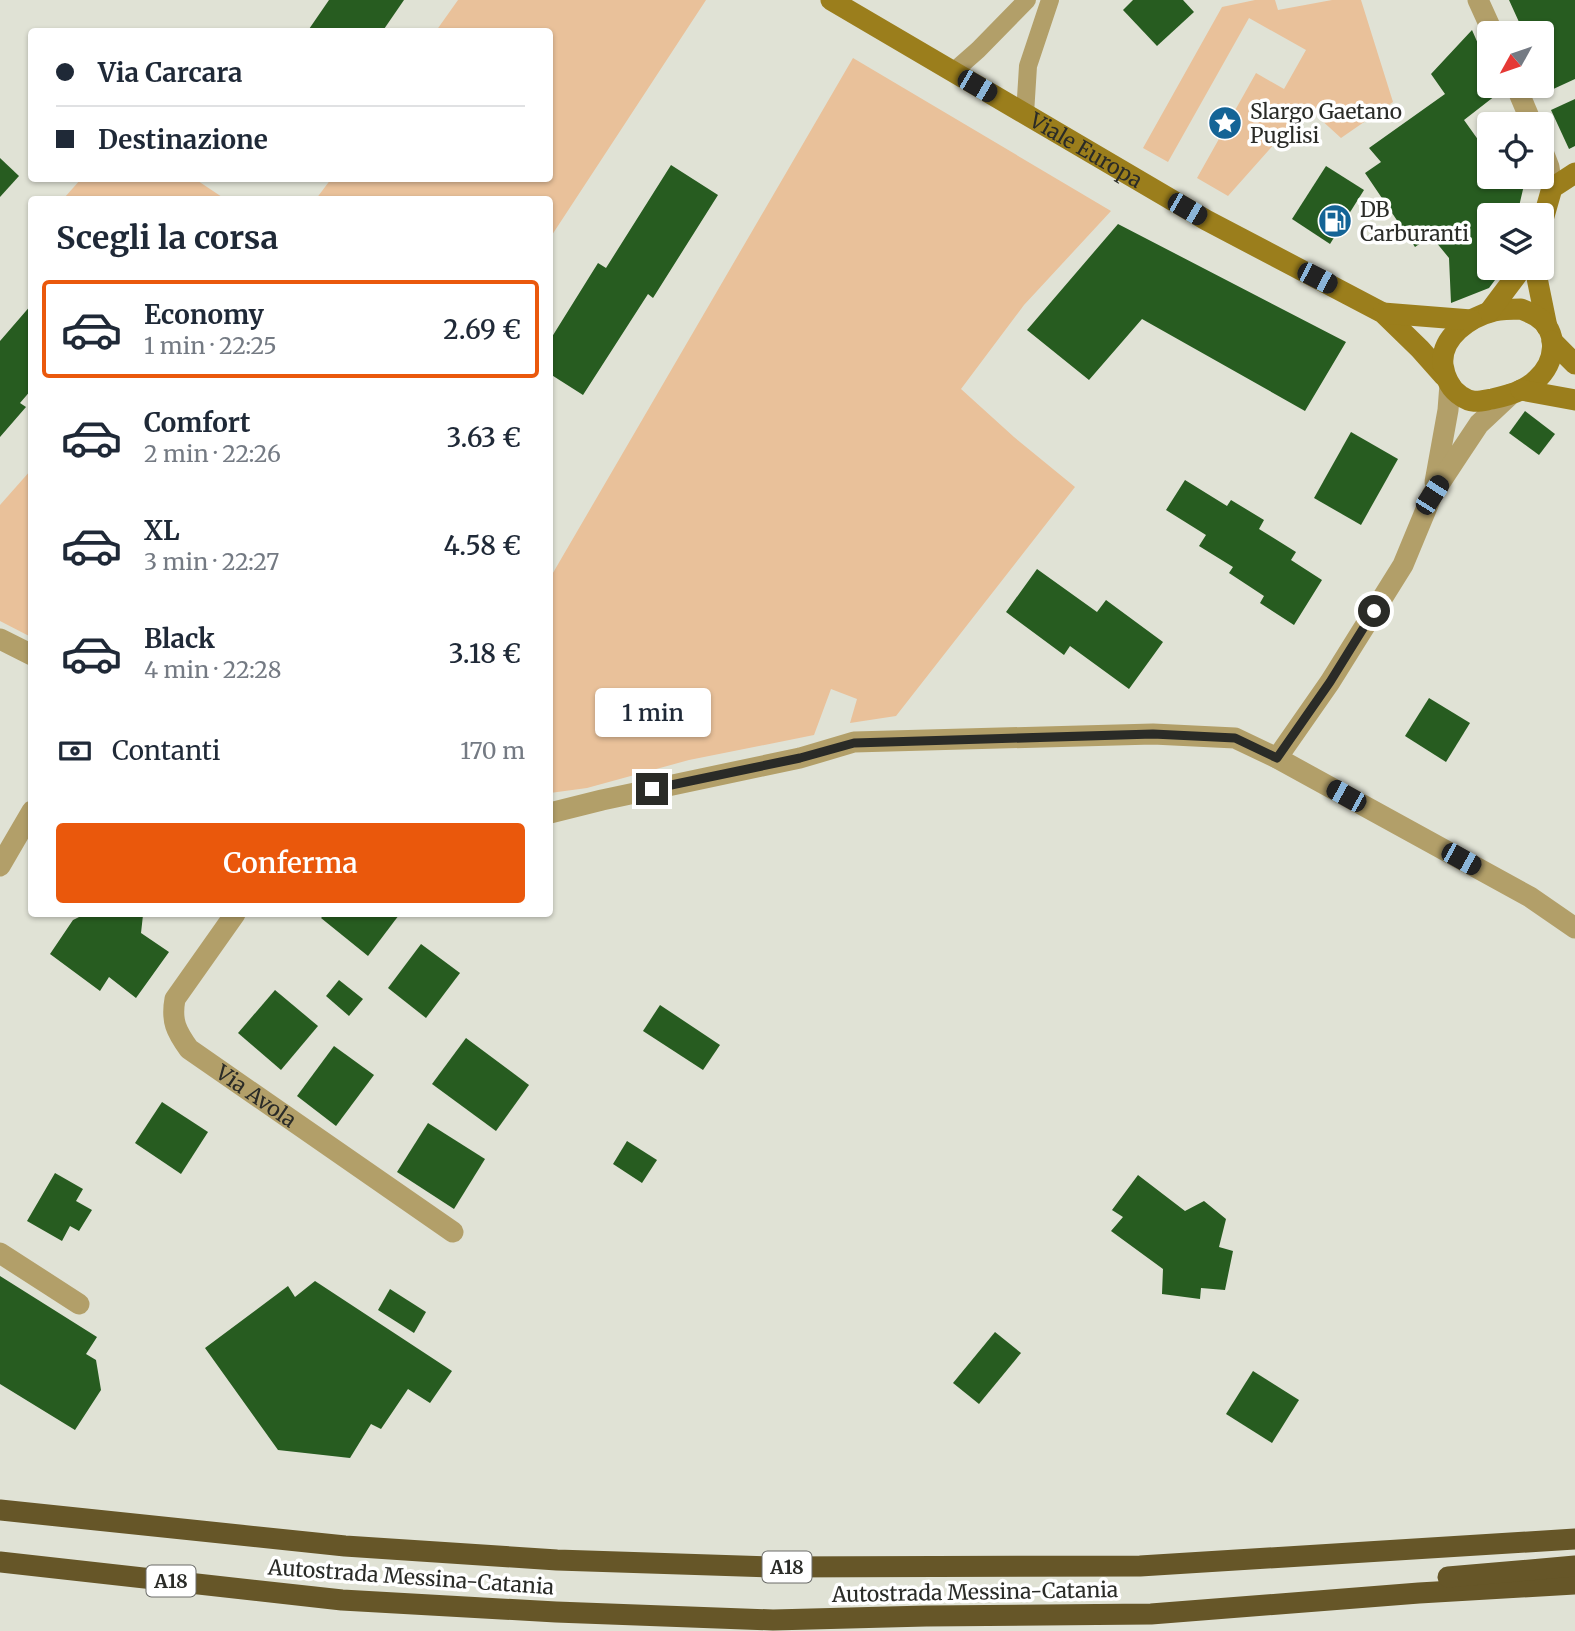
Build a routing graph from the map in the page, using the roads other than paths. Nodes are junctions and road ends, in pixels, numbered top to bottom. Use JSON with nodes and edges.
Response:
{"nodes":[{"id":1,"x":831,"y":0,"type":"edge"},
{"id":2,"x":1027,"y":0,"type":"edge"},
{"id":3,"x":1050,"y":0,"type":"edge"},
{"id":4,"x":1478,"y":0,"type":"edge"},
{"id":5,"x":1488,"y":21,"type":"edge"},
{"id":6,"x":953,"y":72,"type":"junction"},
{"id":7,"x":1025,"y":114,"type":"junction"},
{"id":8,"x":1575,"y":173,"type":"edge"},
{"id":9,"x":1554,"y":187,"type":"edge"},
{"id":10,"x":1512,"y":280,"type":"edge"},
{"id":11,"x":1538,"y":280,"type":"edge"},
{"id":12,"x":1383,"y":313,"type":"junction"},
{"id":13,"x":1480,"y":316,"type":"junction"},
{"id":14,"x":1550,"y":334,"type":"junction"},
{"id":15,"x":1575,"y":364,"type":"edge"},
{"id":16,"x":1447,"y":380,"type":"junction"},
{"id":17,"x":1516,"y":392,"type":"junction"},
{"id":18,"x":1575,"y":400,"type":"edge"},
{"id":19,"x":1432,"y":495,"type":"junction"},
{"id":20,"x":0,"y":639,"type":"edge"},
{"id":21,"x":28,"y":654,"type":"edge"},
{"id":22,"x":1277,"y":758,"type":"junction"},
{"id":23,"x":553,"y":812,"type":"edge"},
{"id":24,"x":28,"y":818,"type":"edge"},
{"id":25,"x":0,"y":866,"type":"edge"},
{"id":26,"x":233,"y":917,"type":"edge"},
{"id":27,"x":1575,"y":928,"type":"edge"},
{"id":28,"x":453,"y":1232,"type":"dead end"},
{"id":29,"x":0,"y":1253,"type":"edge"},
{"id":30,"x":79,"y":1304,"type":"dead end"},
{"id":31,"x":0,"y":1510,"type":"edge"},
{"id":32,"x":1575,"y":1539,"type":"edge"},
{"id":33,"x":0,"y":1562,"type":"edge"},
{"id":34,"x":1575,"y":1566,"type":"edge"},
{"id":35,"x":1575,"y":1584,"type":"edge"},
{"id":36,"x":926,"y":1616,"type":"junction"}],
"edges":[{"from":1,"to":6,"type":"main road","name":"Viale Europa"},
{"from":2,"to":6,"type":"lane"},
{"from":3,"to":7,"type":"lane"},
{"from":4,"to":5,"type":"street"},
{"from":6,"to":7,"type":"main road","name":"Viale Europa"},
{"from":7,"to":12,"type":"main road","name":"Viale Europa"},
{"from":8,"to":9,"type":"main road"},
{"from":10,"to":13,"type":"main road"},
{"from":11,"to":14,"type":"main road"},
{"from":12,"to":13,"type":"main road"},
{"from":12,"to":16,"type":"main road"},
{"from":13,"to":14,"type":"main road"},
{"from":13,"to":16,"type":"main road"},
{"from":14,"to":15,"type":"main road"},
{"from":14,"to":17,"type":"main road"},
{"from":16,"to":17,"type":"main road"},
{"from":16,"to":19,"type":"street"},
{"from":17,"to":18,"type":"main road"},
{"from":17,"to":19,"type":"street"},
{"from":19,"to":22,"type":"street"},
{"from":20,"to":21,"type":"street"},
{"from":22,"to":23,"type":"street"},
{"from":22,"to":27,"type":"street"},
{"from":24,"to":25,"type":"street"},
{"from":26,"to":28,"type":"street","name":"Via Avola"},
{"from":29,"to":30,"type":"street"},
{"from":31,"to":32,"type":"highway","name":"Autostrada Messina-Catania","number":"A18"},
{"from":33,"to":36,"type":"highway","name":"Autostrada Messina-Catania","number":"A18"},
{"from":34,"to":36,"type":"highway"},
{"from":35,"to":36,"type":"highway","name":"Autostrada Messina-Catania","number":"A18"}]}
